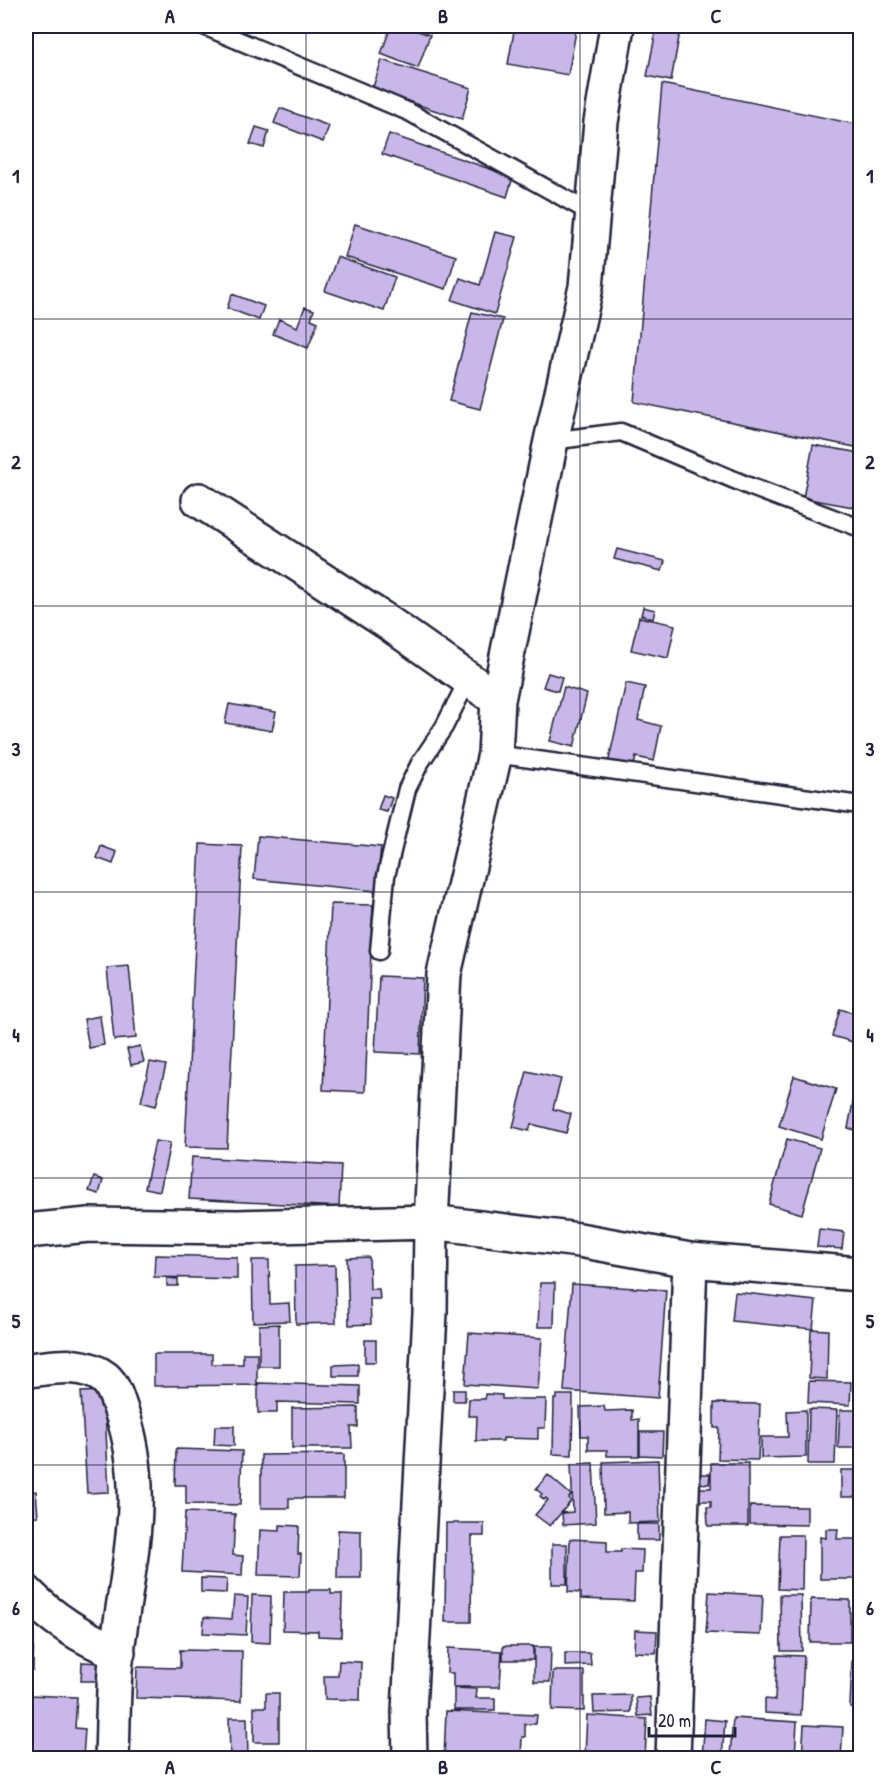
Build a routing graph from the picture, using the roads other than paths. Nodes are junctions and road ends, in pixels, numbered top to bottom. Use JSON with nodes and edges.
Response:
{"nodes":[{"id":1,"x":204,"y":26,"type":"edge"},
{"id":2,"x":616,"y":26,"type":"edge"},
{"id":3,"x":591,"y":213,"type":"junction"},
{"id":4,"x":551,"y":441,"type":"junction"},
{"id":5,"x":199,"y":500,"type":"dead end"},
{"id":6,"x":861,"y":528,"type":"edge"},
{"id":7,"x":468,"y":680,"type":"junction"},
{"id":8,"x":498,"y":700,"type":"junction"},
{"id":9,"x":495,"y":754,"type":"junction"},
{"id":10,"x":861,"y":805,"type":"edge"},
{"id":11,"x":379,"y":951,"type":"dead end"},
{"id":12,"x":431,"y":1222,"type":"junction"},
{"id":13,"x":26,"y":1231,"type":"edge"},
{"id":14,"x":690,"y":1260,"type":"junction"},
{"id":15,"x":861,"y":1274,"type":"edge"},
{"id":16,"x":26,"y":1370,"type":"edge"},
{"id":17,"x":26,"y":1592,"type":"edge"},
{"id":18,"x":118,"y":1652,"type":"junction"},
{"id":19,"x":112,"y":1758,"type":"edge"},
{"id":20,"x":410,"y":1758,"type":"edge"},
{"id":21,"x":672,"y":1758,"type":"edge"}],
"edges":[{"from":1,"to":3,"type":"lane"},
{"from":2,"to":3,"type":"street"},
{"from":3,"to":4,"type":"street"},
{"from":4,"to":6,"type":"lane"},
{"from":4,"to":8,"type":"street"},
{"from":5,"to":7,"type":"street"},
{"from":7,"to":8,"type":"street"},
{"from":7,"to":11,"type":"lane"},
{"from":8,"to":9,"type":"street"},
{"from":9,"to":10,"type":"lane"},
{"from":9,"to":12,"type":"street"},
{"from":12,"to":13,"type":"street"},
{"from":12,"to":14,"type":"street"},
{"from":12,"to":20,"type":"street"},
{"from":14,"to":15,"type":"street"},
{"from":14,"to":21,"type":"street"},
{"from":16,"to":18,"type":"street"},
{"from":17,"to":18,"type":"street"},
{"from":18,"to":19,"type":"street"}]}
